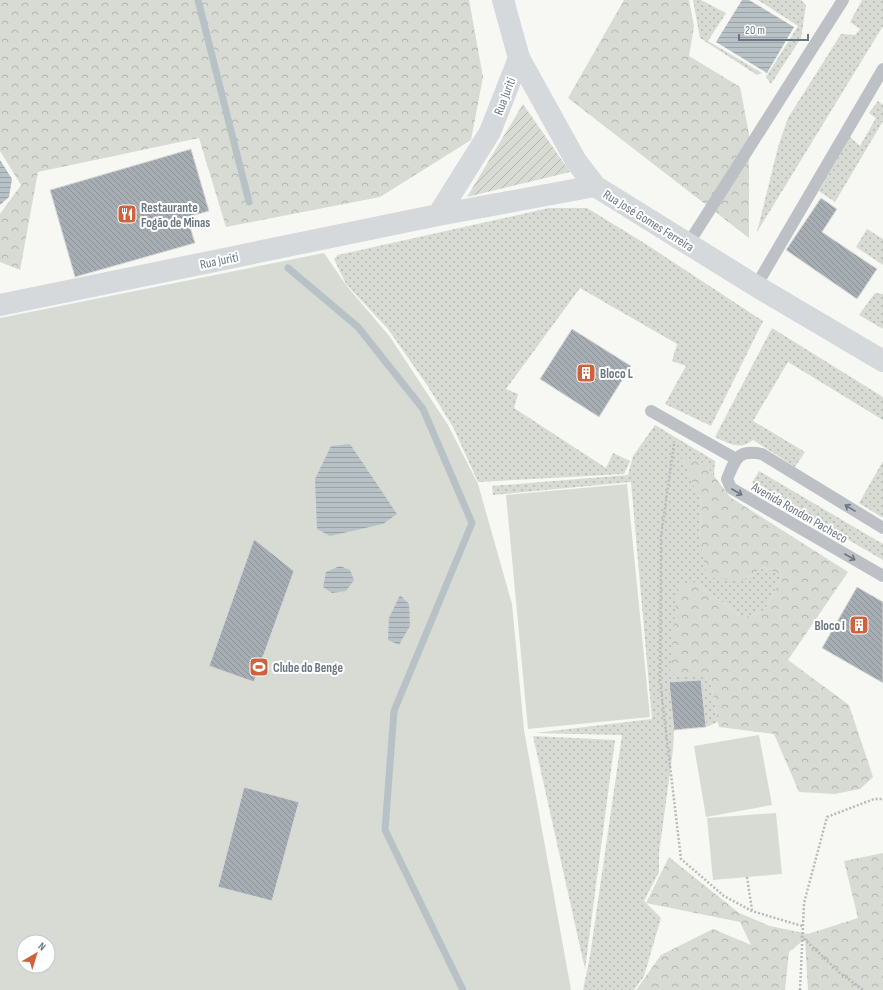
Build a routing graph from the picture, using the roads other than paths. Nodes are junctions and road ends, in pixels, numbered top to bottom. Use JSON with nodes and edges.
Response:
{"nodes":[{"id":1,"x":503,"y":0,"type":"edge"},
{"id":2,"x":843,"y":0,"type":"edge"},
{"id":3,"x":519,"y":58,"type":"junction"},
{"id":4,"x":883,"y":69,"type":"edge"},
{"id":5,"x":595,"y":186,"type":"junction"},
{"id":6,"x":438,"y":215,"type":"junction"},
{"id":7,"x":688,"y":244,"type":"junction"},
{"id":8,"x":756,"y":286,"type":"junction"},
{"id":9,"x":0,"y":305,"type":"edge"},
{"id":10,"x":883,"y":361,"type":"edge"},
{"id":11,"x":651,"y":411,"type":"dead end"},
{"id":12,"x":736,"y":459,"type":"junction"},
{"id":13,"x":883,"y":528,"type":"edge"},
{"id":14,"x":883,"y":576,"type":"edge"}],
"edges":[{"from":1,"to":3,"type":"street","name":"Rua José Gomes Ferreira"},
{"from":2,"to":7,"type":"lane"},
{"from":3,"to":5,"type":"street","name":"Rua José Gomes Ferreira"},
{"from":3,"to":6,"type":"street","name":"Rua Juriti"},
{"from":4,"to":8,"type":"lane"},
{"from":5,"to":6,"type":"street","name":"Rua Juriti"},
{"from":5,"to":7,"type":"street","name":"Rua José Gomes Ferreira"},
{"from":6,"to":9,"type":"street","name":"Rua Juriti"},
{"from":7,"to":8,"type":"street","name":"Rua José Gomes Ferreira"},
{"from":8,"to":10,"type":"street","name":"Rua José Gomes Ferreira"},
{"from":11,"to":12,"type":"lane"},
{"from":13,"to":12,"type":"lane","one_way":true},
{"from":12,"to":14,"type":"lane","name":"Avenida Rondon Pacheco","one_way":true}]}
